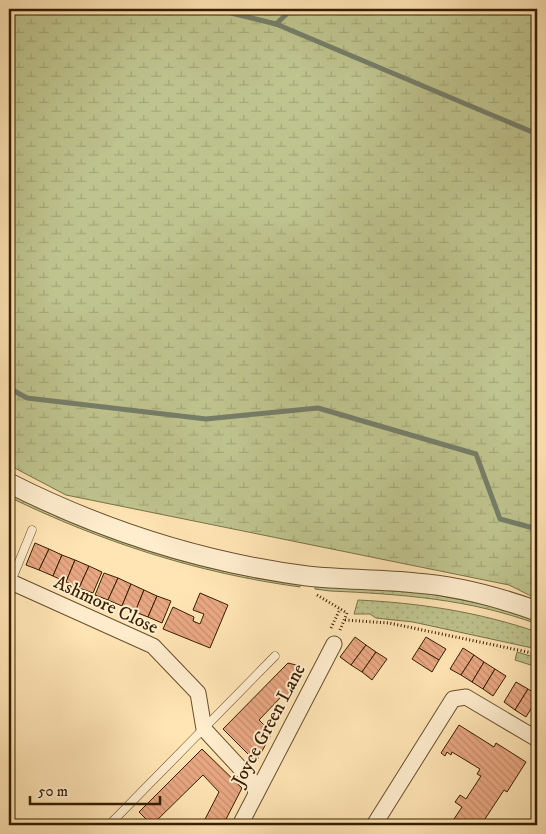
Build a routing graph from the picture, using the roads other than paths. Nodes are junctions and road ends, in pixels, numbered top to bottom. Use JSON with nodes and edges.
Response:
{"nodes":[{"id":1,"x":9,"y":483,"type":"edge"},
{"id":2,"x":32,"y":530,"type":"dead end"},
{"id":3,"x":10,"y":585,"type":"edge"},
{"id":4,"x":537,"y":612,"type":"edge"},
{"id":5,"x":334,"y":644,"type":"road end"},
{"id":6,"x":275,"y":656,"type":"dead end"},
{"id":7,"x":204,"y":729,"type":"junction"},
{"id":8,"x":537,"y":739,"type":"edge"},
{"id":9,"x":256,"y":794,"type":"junction"},
{"id":10,"x":110,"y":824,"type":"dead end"},
{"id":11,"x":240,"y":825,"type":"edge"},
{"id":12,"x":374,"y":825,"type":"edge"}],
"edges":[{"from":1,"to":4,"type":"street"},
{"from":2,"to":3,"type":"lane"},
{"from":3,"to":7,"type":"street","name":"Ashmore Close"},
{"from":5,"to":9,"type":"street","name":"Joyce Green Lane"},
{"from":6,"to":7,"type":"lane"},
{"from":7,"to":9,"type":"street"},
{"from":7,"to":10,"type":"lane"},
{"from":8,"to":12,"type":"street"},
{"from":9,"to":11,"type":"street","name":"Joyce Green Lane"}]}
